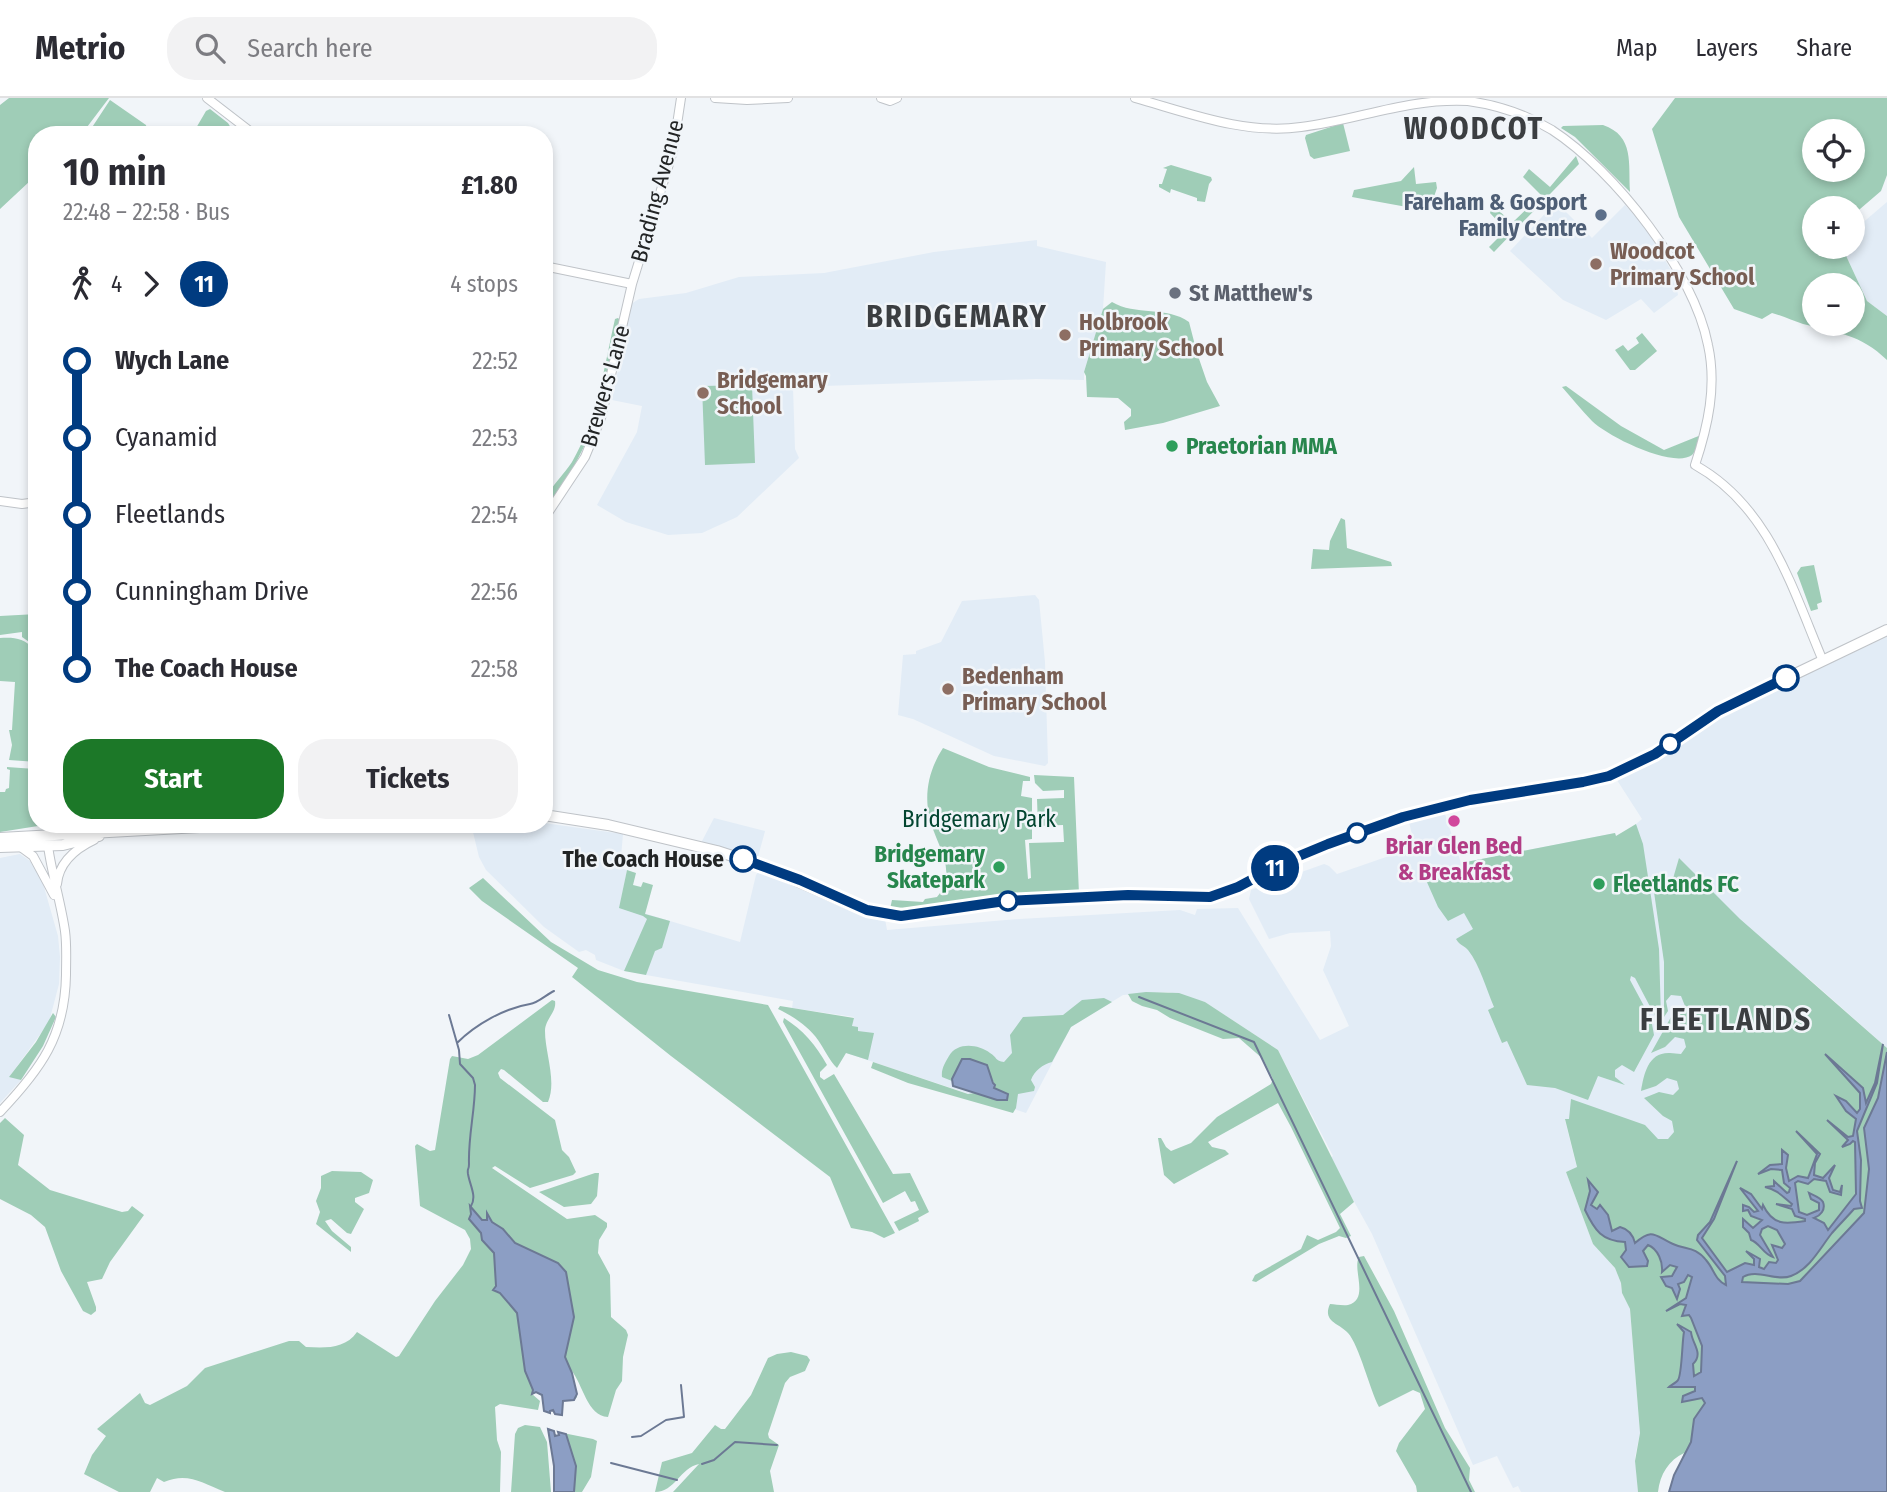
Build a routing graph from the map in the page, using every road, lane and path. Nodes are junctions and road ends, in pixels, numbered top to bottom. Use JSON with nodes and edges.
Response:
{"nodes":[{"id":1,"x":206,"y":98,"type":"edge"},
{"id":2,"x":681,"y":98,"type":"edge"},
{"id":3,"x":715,"y":98,"type":"edge"},
{"id":4,"x":788,"y":98,"type":"edge"},
{"id":5,"x":881,"y":98,"type":"edge"},
{"id":6,"x":897,"y":98,"type":"edge"},
{"id":7,"x":1135,"y":98,"type":"edge"},
{"id":8,"x":243,"y":126,"type":"edge"},
{"id":9,"x":553,"y":268,"type":"edge"},
{"id":10,"x":632,"y":284,"type":"junction"},
{"id":11,"x":0,"y":501,"type":"edge"},
{"id":12,"x":28,"y":503,"type":"edge"},
{"id":13,"x":553,"y":506,"type":"edge"},
{"id":14,"x":1887,"y":630,"type":"edge"},
{"id":15,"x":1824,"y":661,"type":"junction"},
{"id":16,"x":553,"y":816,"type":"edge"},
{"id":17,"x":132,"y":833,"type":"edge"},
{"id":18,"x":45,"y":834,"type":"junction"},
{"id":19,"x":105,"y":835,"type":"junction"},
{"id":20,"x":0,"y":842,"type":"edge"},
{"id":21,"x":48,"y":846,"type":"junction"},
{"id":22,"x":22,"y":848,"type":"junction"},
{"id":23,"x":57,"y":892,"type":"junction"},
{"id":24,"x":62,"y":913,"type":"junction"},
{"id":25,"x":0,"y":1112,"type":"edge"}],
"edges":[{"from":1,"to":8,"type":"street"},
{"from":2,"to":10,"type":"street","name":"Brading Avenue"},
{"from":3,"to":4,"type":"street"},
{"from":5,"to":6,"type":"street"},
{"from":7,"to":15,"type":"street"},
{"from":9,"to":10,"type":"street"},
{"from":10,"to":13,"type":"street","name":"Brewers Lane"},
{"from":11,"to":12,"type":"street"},
{"from":14,"to":15,"type":"main road"},
{"from":15,"to":16,"type":"main road"},
{"from":17,"to":19,"type":"main road"},
{"from":18,"to":19,"type":"main road"},
{"from":18,"to":20,"type":"main road"},
{"from":18,"to":21,"type":"main road"},
{"from":19,"to":21,"type":"main road"},
{"from":19,"to":23,"type":"street"},
{"from":20,"to":21,"type":"main road"},
{"from":20,"to":22,"type":"main road"},
{"from":21,"to":22,"type":"main road"},
{"from":21,"to":23,"type":"street"},
{"from":22,"to":24,"type":"street"},
{"from":23,"to":24,"type":"street"},
{"from":24,"to":25,"type":"street"}]}
